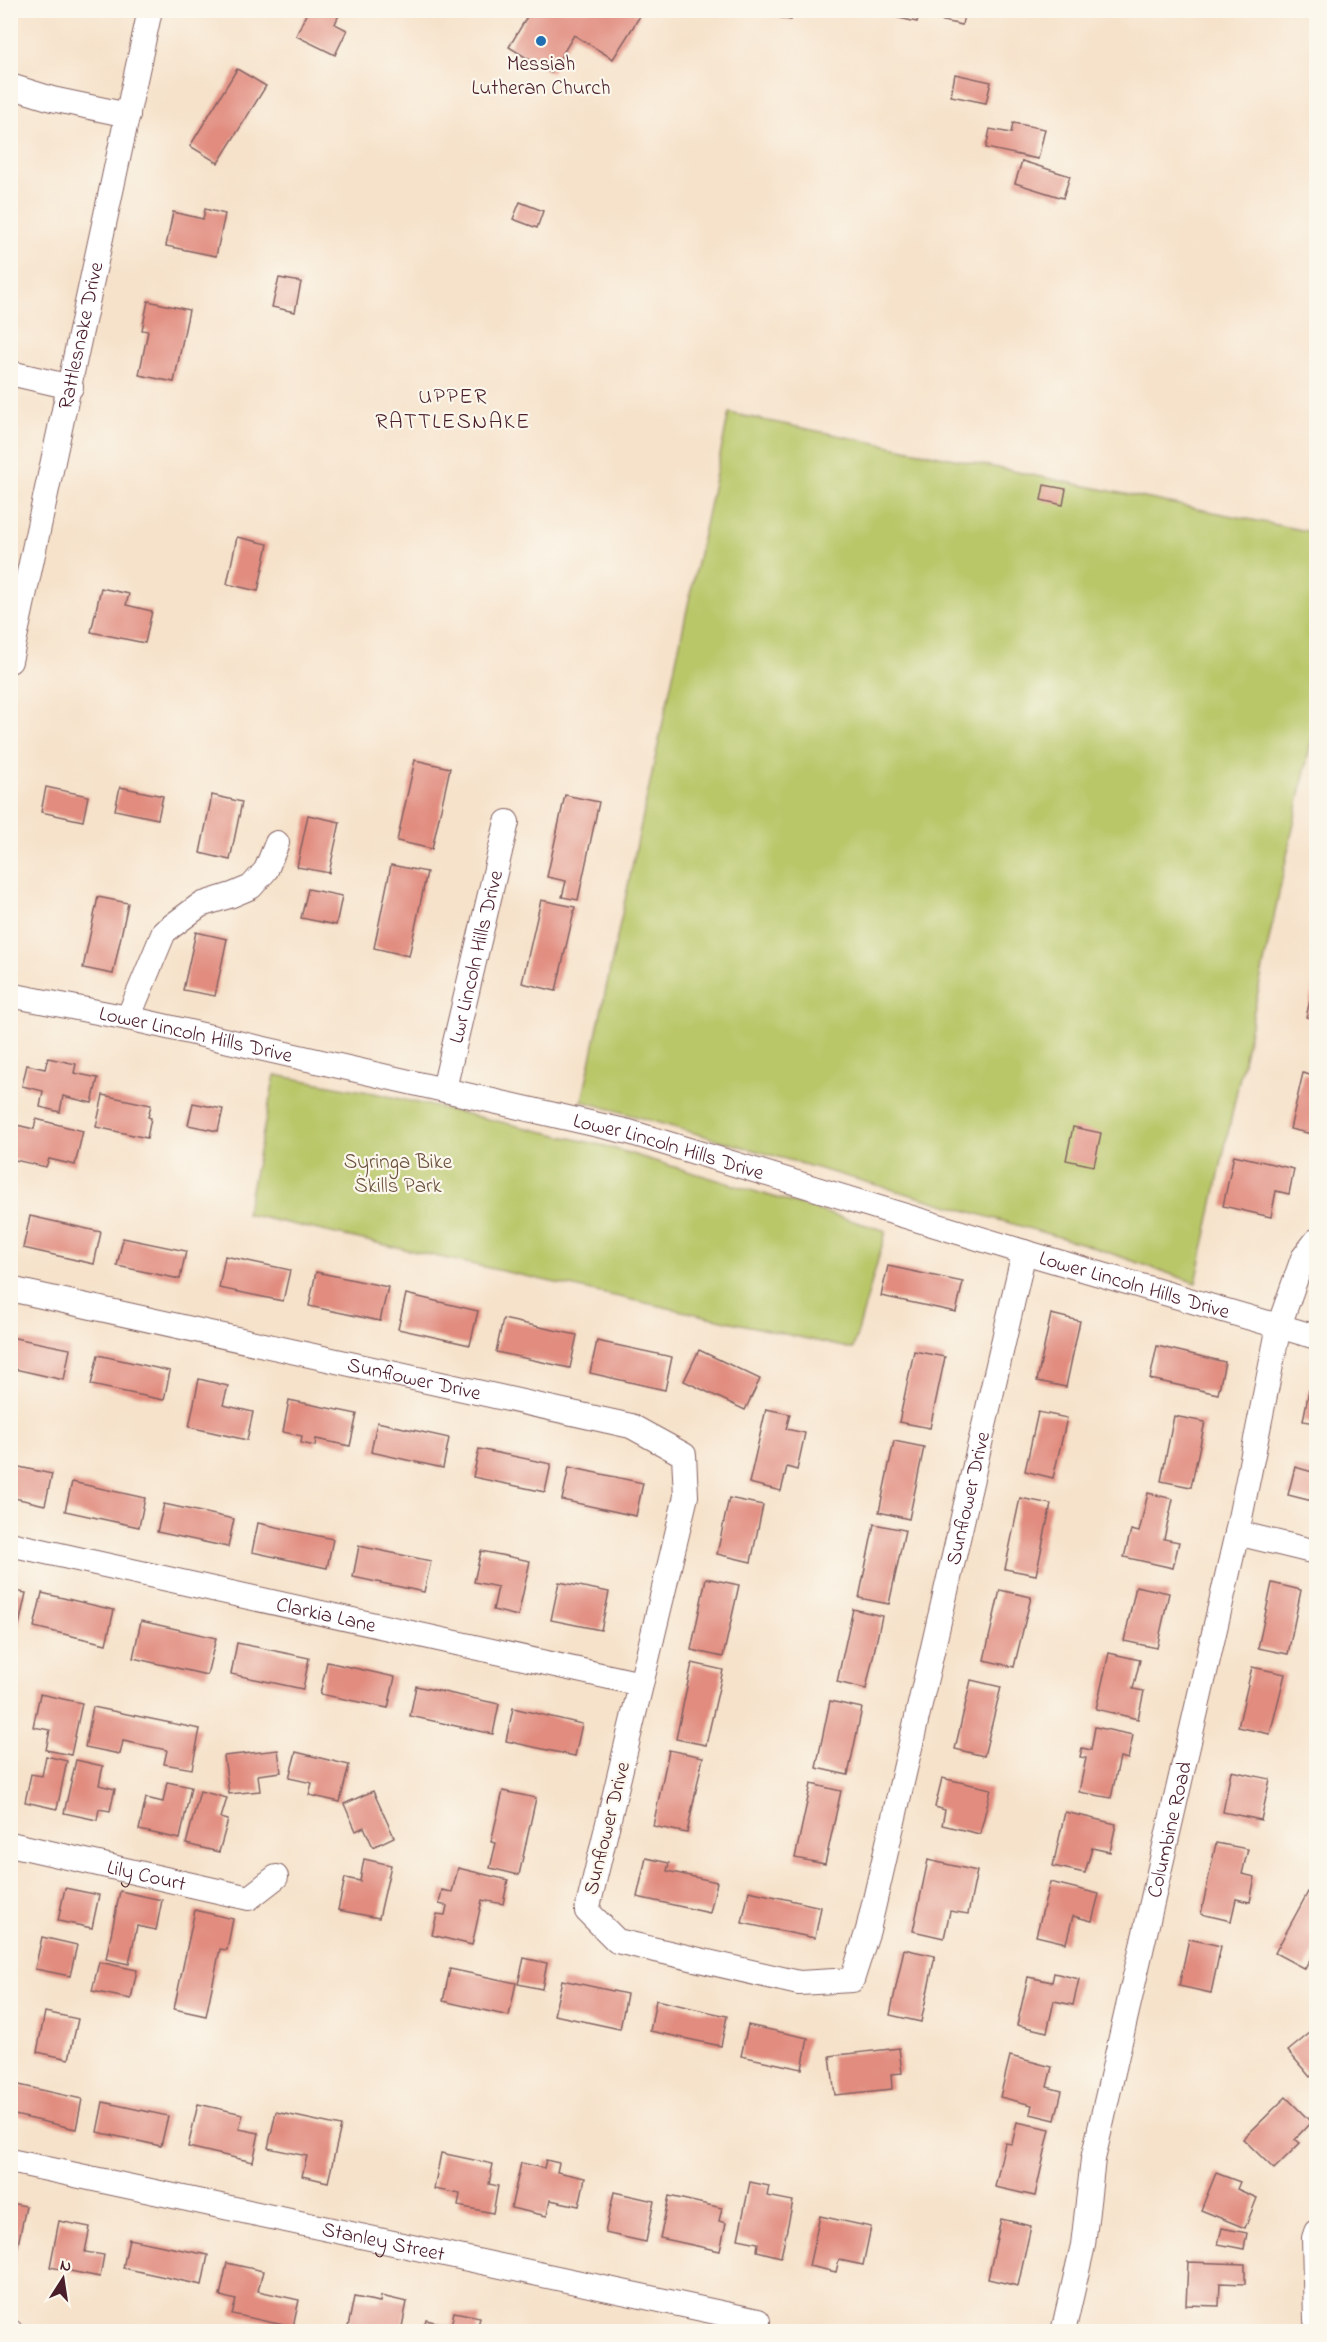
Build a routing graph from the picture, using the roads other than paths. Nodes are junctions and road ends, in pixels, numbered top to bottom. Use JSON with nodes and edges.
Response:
{"nodes":[{"id":1,"x":150,"y":10,"type":"edge"},
{"id":2,"x":10,"y":86,"type":"edge"},
{"id":3,"x":128,"y":115,"type":"junction"},
{"id":4,"x":10,"y":373,"type":"edge"},
{"id":5,"x":71,"y":387,"type":"junction"},
{"id":6,"x":10,"y":661,"type":"edge"},
{"id":7,"x":507,"y":822,"type":"dead end"},
{"id":8,"x":277,"y":843,"type":"dead end"},
{"id":9,"x":10,"y":995,"type":"edge"},
{"id":10,"x":128,"y":1018,"type":"junction"},
{"id":11,"x":444,"y":1089,"type":"junction"},
{"id":12,"x":1317,"y":1241,"type":"edge"},
{"id":13,"x":1024,"y":1252,"type":"junction"},
{"id":14,"x":10,"y":1289,"type":"edge"},
{"id":15,"x":1279,"y":1326,"type":"junction"},
{"id":16,"x":1317,"y":1337,"type":"edge"},
{"id":17,"x":1237,"y":1533,"type":"junction"},
{"id":18,"x":10,"y":1544,"type":"edge"},
{"id":19,"x":1317,"y":1552,"type":"edge"},
{"id":20,"x":641,"y":1684,"type":"junction"},
{"id":21,"x":10,"y":1844,"type":"edge"},
{"id":22,"x":276,"y":1877,"type":"dead end"},
{"id":23,"x":10,"y":2161,"type":"edge"},
{"id":24,"x":1317,"y":2232,"type":"edge"},
{"id":25,"x":758,"y":2321,"type":"dead end"},
{"id":26,"x":1317,"y":2321,"type":"edge"},
{"id":27,"x":1063,"y":2331,"type":"edge"}],
"edges":[{"from":1,"to":3,"type":"street","name":"Rattlesnake Drive"},
{"from":2,"to":3,"type":"street"},
{"from":3,"to":5,"type":"street","name":"Rattlesnake Drive"},
{"from":4,"to":5,"type":"street"},
{"from":5,"to":6,"type":"street","name":"Rattlesnake Drive"},
{"from":7,"to":11,"type":"street","name":"Lwr Lincoln Hills Drive"},
{"from":8,"to":10,"type":"street"},
{"from":9,"to":10,"type":"street","name":"Lower Lincoln Hills Drive"},
{"from":10,"to":11,"type":"street","name":"Lower Lincoln Hills Drive"},
{"from":11,"to":13,"type":"street","name":"Lower Lincoln Hills Drive"},
{"from":12,"to":15,"type":"street","name":"Columbine Road"},
{"from":13,"to":15,"type":"street","name":"Lower Lincoln Hills Drive"},
{"from":13,"to":20,"type":"street","name":"Sunflower Drive"},
{"from":14,"to":20,"type":"street","name":"Sunflower Drive"},
{"from":15,"to":16,"type":"street","name":"Lower Lincoln Hills Drive"},
{"from":15,"to":17,"type":"street","name":"Columbine Road"},
{"from":17,"to":19,"type":"street"},
{"from":17,"to":27,"type":"street","name":"Columbine Road"},
{"from":18,"to":20,"type":"street","name":"Clarkia Lane"},
{"from":21,"to":22,"type":"street","name":"Lily Court"},
{"from":23,"to":25,"type":"street","name":"Stanley Street"},
{"from":24,"to":26,"type":"street"}]}
